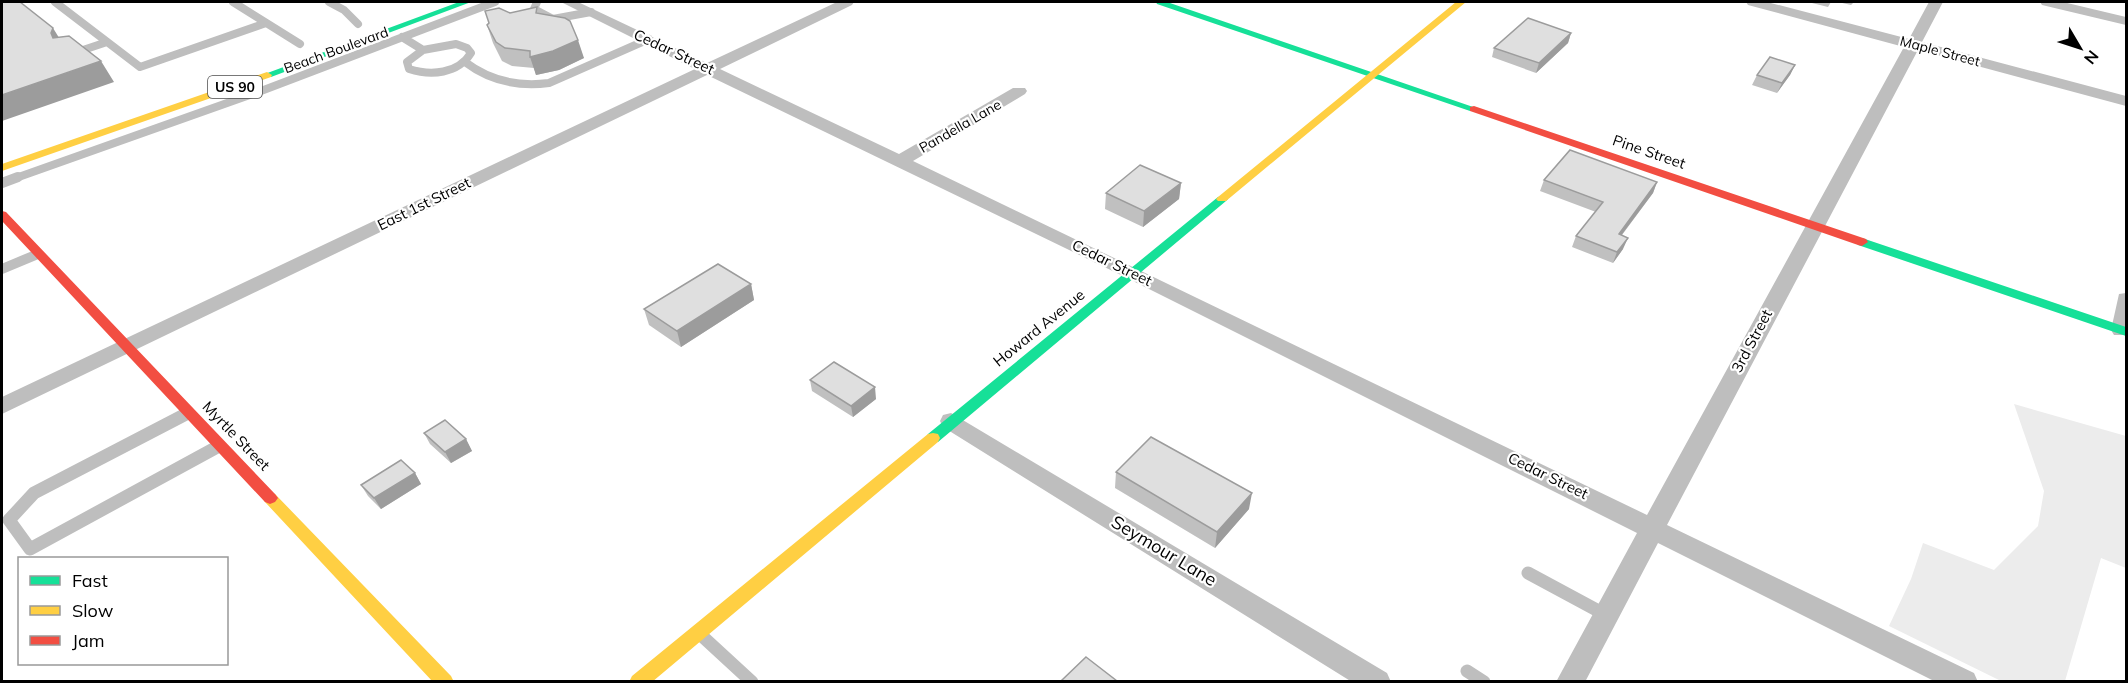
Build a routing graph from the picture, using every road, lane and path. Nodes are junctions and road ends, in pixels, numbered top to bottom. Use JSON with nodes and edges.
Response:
{"nodes":[{"id":1,"x":55,"y":2,"type":"edge"},
{"id":2,"x":233,"y":2,"type":"edge"},
{"id":3,"x":329,"y":2,"type":"edge"},
{"id":4,"x":466,"y":2,"type":"edge"},
{"id":5,"x":495,"y":2,"type":"edge"},
{"id":6,"x":537,"y":2,"type":"edge"},
{"id":7,"x":568,"y":2,"type":"edge"},
{"id":8,"x":847,"y":2,"type":"edge"},
{"id":9,"x":1161,"y":2,"type":"edge"},
{"id":10,"x":1461,"y":2,"type":"edge"},
{"id":11,"x":1753,"y":2,"type":"edge"},
{"id":12,"x":1936,"y":2,"type":"edge"},
{"id":13,"x":2047,"y":2,"type":"edge"},
{"id":14,"x":591,"y":12,"type":"junction"},
{"id":15,"x":2127,"y":21,"type":"edge"},
{"id":16,"x":363,"y":22,"type":"joint"},
{"id":17,"x":266,"y":23,"type":"junction"},
{"id":18,"x":339,"y":30,"type":"dead end"},
{"id":19,"x":402,"y":37,"type":"junction"},
{"id":20,"x":649,"y":39,"type":"junction"},
{"id":21,"x":107,"y":42,"type":"junction"},
{"id":22,"x":305,"y":42,"type":"joint"},
{"id":23,"x":1913,"y":44,"type":"junction"},
{"id":24,"x":423,"y":50,"type":"junction"},
{"id":25,"x":280,"y":51,"type":"dead end"},
{"id":26,"x":70,"y":54,"type":"edge"},
{"id":27,"x":465,"y":62,"type":"junction"},
{"id":28,"x":708,"y":68,"type":"junction"},
{"id":29,"x":1373,"y":74,"type":"junction"},
{"id":30,"x":1020,"y":91,"type":"dead end"},
{"id":31,"x":2127,"y":101,"type":"edge"},
{"id":32,"x":900,"y":161,"type":"junction"},
{"id":33,"x":2,"y":168,"type":"edge"},
{"id":34,"x":2,"y":183,"type":"edge"},
{"id":35,"x":2,"y":215,"type":"edge"},
{"id":36,"x":1814,"y":226,"type":"junction"},
{"id":37,"x":38,"y":254,"type":"junction"},
{"id":38,"x":2,"y":269,"type":"edge"},
{"id":39,"x":1132,"y":273,"type":"junction"},
{"id":40,"x":2127,"y":299,"type":"edge"},
{"id":41,"x":2124,"y":331,"type":"edge"},
{"id":42,"x":128,"y":346,"type":"junction"},
{"id":43,"x":2,"y":406,"type":"edge"},
{"id":44,"x":190,"y":411,"type":"junction"},
{"id":45,"x":951,"y":421,"type":"junction"},
{"id":46,"x":222,"y":444,"type":"junction"},
{"id":47,"x":1653,"y":527,"type":"junction"},
{"id":48,"x":1528,"y":573,"type":"dead end"},
{"id":49,"x":1606,"y":615,"type":"junction"},
{"id":50,"x":698,"y":632,"type":"junction"},
{"id":51,"x":1467,"y":671,"type":"dead end"},
{"id":52,"x":446,"y":681,"type":"edge"},
{"id":53,"x":638,"y":681,"type":"edge"},
{"id":54,"x":752,"y":681,"type":"edge"},
{"id":55,"x":1377,"y":681,"type":"edge"},
{"id":56,"x":1484,"y":681,"type":"edge"},
{"id":57,"x":1570,"y":681,"type":"edge"},
{"id":58,"x":1964,"y":681,"type":"edge"}],
"edges":[{"from":1,"to":21,"type":"lane"},
{"from":2,"to":17,"type":"lane"},
{"from":3,"to":16,"type":"lane"},
{"from":4,"to":33,"type":"main road","name":"Beach Boulevard","number":"US 90"},
{"from":5,"to":19,"type":"lane"},
{"from":6,"to":14,"type":"lane"},
{"from":7,"to":14,"type":"street","name":"Cedar Street"},
{"from":8,"to":28,"type":"street","name":"East 1st Street"},
{"from":9,"to":29,"type":"main road","name":"Pine Street"},
{"from":10,"to":29,"type":"main road","name":"Howard Avenue"},
{"from":11,"to":23,"type":"street","name":"Maple Street"},
{"from":12,"to":23,"type":"street","name":"3rd Street"},
{"from":13,"to":15,"type":"street"},
{"from":14,"to":20,"type":"street","name":"Cedar Street"},
{"from":16,"to":18,"type":"main road","name":"Beach Boulevard"},
{"from":17,"to":21,"type":"lane"},
{"from":17,"to":22,"type":"lane"},
{"from":19,"to":24,"type":"lane"},
{"from":19,"to":34,"type":"lane"},
{"from":20,"to":27,"type":"lane"},
{"from":20,"to":28,"type":"street","name":"Cedar Street"},
{"from":21,"to":26,"type":"lane"},
{"from":22,"to":25,"type":"main road","name":"Beach Boulevard"},
{"from":23,"to":31,"type":"street","name":"Maple Street"},
{"from":23,"to":36,"type":"street","name":"3rd Street"},
{"from":24,"to":27,"type":"lane"},
{"from":24,"to":27,"type":"lane"},
{"from":28,"to":32,"type":"street","name":"Cedar Street"},
{"from":28,"to":42,"type":"street","name":"East 1st Street"},
{"from":29,"to":36,"type":"main road","name":"Pine Street"},
{"from":29,"to":39,"type":"main road","name":"Howard Avenue"},
{"from":30,"to":32,"type":"street","name":"Pandella Lane"},
{"from":32,"to":39,"type":"street","name":"Cedar Street"},
{"from":35,"to":37,"type":"main road","name":"Myrtle Street"},
{"from":36,"to":41,"type":"main road","name":"Pine Street"},
{"from":36,"to":47,"type":"street","name":"3rd Street"},
{"from":37,"to":38,"type":"lane"},
{"from":37,"to":42,"type":"main road","name":"Myrtle Street"},
{"from":39,"to":45,"type":"main road","name":"Howard Avenue"},
{"from":39,"to":47,"type":"street","name":"Cedar Street"},
{"from":40,"to":41,"type":"street"},
{"from":42,"to":43,"type":"street","name":"East 1st Street"},
{"from":42,"to":44,"type":"main road","name":"Myrtle Street"},
{"from":44,"to":46,"type":"main road","name":"Myrtle Street"},
{"from":44,"to":46,"type":"lane"},
{"from":45,"to":50,"type":"main road","name":"Howard Avenue"},
{"from":45,"to":55,"type":"street","name":"Seymour Lane"},
{"from":46,"to":52,"type":"main road","name":"Myrtle Street"},
{"from":47,"to":49,"type":"street","name":"3rd Street"},
{"from":47,"to":58,"type":"street","name":"Cedar Street"},
{"from":48,"to":49,"type":"lane"},
{"from":49,"to":57,"type":"street","name":"3rd Street"},
{"from":50,"to":53,"type":"main road","name":"Howard Avenue"},
{"from":50,"to":54,"type":"lane"},
{"from":51,"to":56,"type":"lane"}]}
